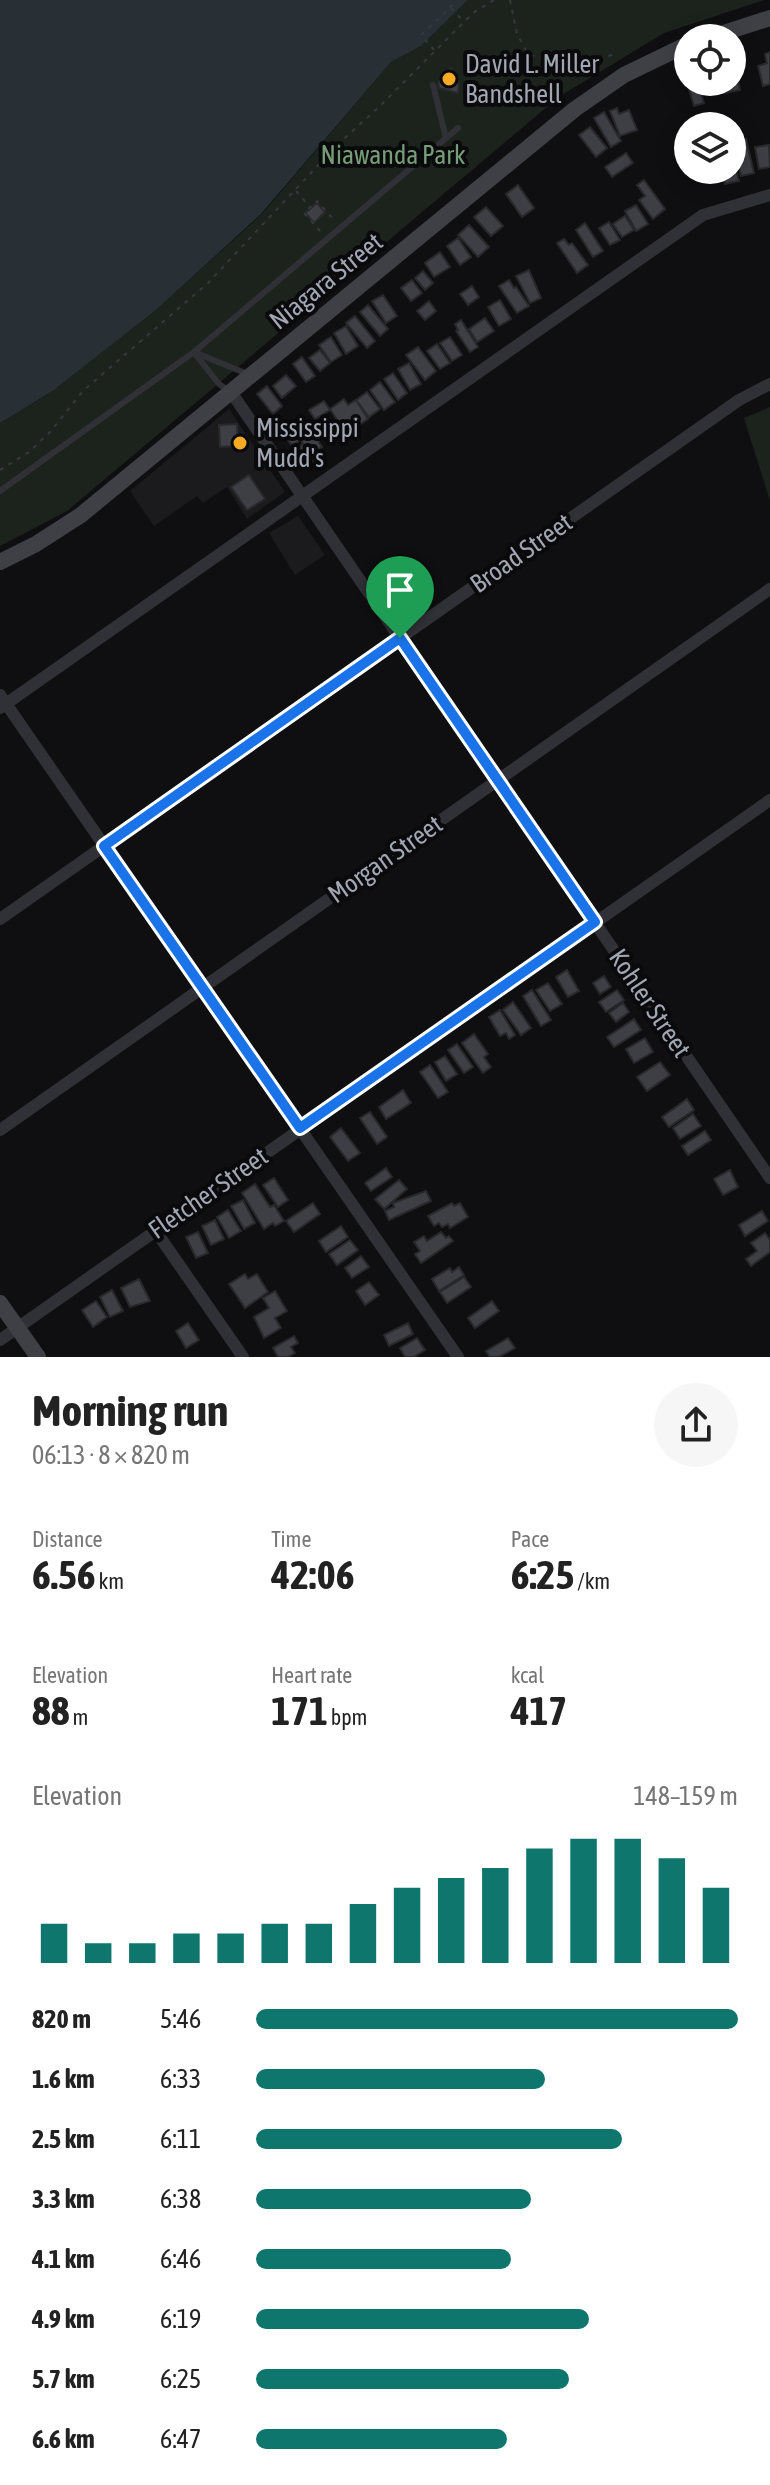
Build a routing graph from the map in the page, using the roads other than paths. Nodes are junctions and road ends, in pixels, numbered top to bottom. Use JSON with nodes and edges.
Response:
{"nodes":[{"id":1,"x":770,"y":18,"type":"edge"},
{"id":2,"x":746,"y":26,"type":"edge"},
{"id":3,"x":674,"y":50,"type":"edge"},
{"id":4,"x":433,"y":85,"type":"dead end"},
{"id":5,"x":458,"y":128,"type":"dead end"},
{"id":6,"x":446,"y":138,"type":"junction"},
{"id":7,"x":770,"y":195,"type":"edge"},
{"id":8,"x":194,"y":352,"type":"junction"},
{"id":9,"x":250,"y":375,"type":"junction"},
{"id":10,"x":770,"y":384,"type":"edge"},
{"id":11,"x":231,"y":392,"type":"junction"},
{"id":12,"x":0,"y":491,"type":"edge"},
{"id":13,"x":303,"y":497,"type":"junction"},
{"id":14,"x":0,"y":562,"type":"edge"},
{"id":15,"x":770,"y":589,"type":"edge"},
{"id":16,"x":400,"y":638,"type":"junction"},
{"id":17,"x":2,"y":702,"type":"edge"},
{"id":18,"x":498,"y":780,"type":"junction"},
{"id":19,"x":770,"y":800,"type":"edge"},
{"id":20,"x":104,"y":846,"type":"junction"},
{"id":21,"x":0,"y":919,"type":"edge"},
{"id":22,"x":595,"y":922,"type":"junction"},
{"id":23,"x":202,"y":988,"type":"junction"},
{"id":24,"x":300,"y":1128,"type":"junction"},
{"id":25,"x":0,"y":1130,"type":"edge"},
{"id":26,"x":770,"y":1178,"type":"edge"},
{"id":27,"x":155,"y":1230,"type":"junction"},
{"id":28,"x":0,"y":1303,"type":"edge"},
{"id":29,"x":17,"y":1328,"type":"junction"},
{"id":30,"x":0,"y":1340,"type":"edge"},
{"id":31,"x":38,"y":1357,"type":"edge"},
{"id":32,"x":243,"y":1357,"type":"edge"},
{"id":33,"x":458,"y":1357,"type":"edge"}],
"edges":[{"from":1,"to":2,"type":"main road"},
{"from":3,"to":9,"type":"main road","name":"Niagara Street"},
{"from":4,"to":6,"type":"lane"},
{"from":5,"to":6,"type":"lane"},
{"from":6,"to":8,"type":"lane"},
{"from":7,"to":13,"type":"street"},
{"from":8,"to":9,"type":"lane"},
{"from":8,"to":11,"type":"lane"},
{"from":8,"to":12,"type":"lane"},
{"from":9,"to":11,"type":"main road","name":"Niagara Street"},
{"from":10,"to":16,"type":"street","name":"Broad Street"},
{"from":11,"to":13,"type":"street","name":"Kohler Street"},
{"from":11,"to":14,"type":"main road","name":"Niagara Street"},
{"from":13,"to":16,"type":"street","name":"Kohler Street"},
{"from":13,"to":17,"type":"street"},
{"from":15,"to":18,"type":"street","name":"Morgan Street"},
{"from":16,"to":18,"type":"street","name":"Kohler Street"},
{"from":16,"to":20,"type":"street","name":"Broad Street"},
{"from":17,"to":20,"type":"street"},
{"from":18,"to":22,"type":"street","name":"Kohler Street"},
{"from":18,"to":23,"type":"street","name":"Morgan Street"},
{"from":19,"to":22,"type":"street","name":"Fletcher Street"},
{"from":20,"to":21,"type":"street","name":"Broad Street"},
{"from":20,"to":23,"type":"street"},
{"from":22,"to":24,"type":"street","name":"Fletcher Street"},
{"from":22,"to":26,"type":"street","name":"Kohler Street"},
{"from":23,"to":24,"type":"street"},
{"from":23,"to":25,"type":"street","name":"Morgan Street"},
{"from":24,"to":27,"type":"street","name":"Fletcher Street"},
{"from":24,"to":33,"type":"street"},
{"from":27,"to":29,"type":"street","name":"Fletcher Street"},
{"from":27,"to":32,"type":"street"},
{"from":28,"to":29,"type":"main road"},
{"from":29,"to":30,"type":"street","name":"Fletcher Street"},
{"from":29,"to":31,"type":"main road"}]}
